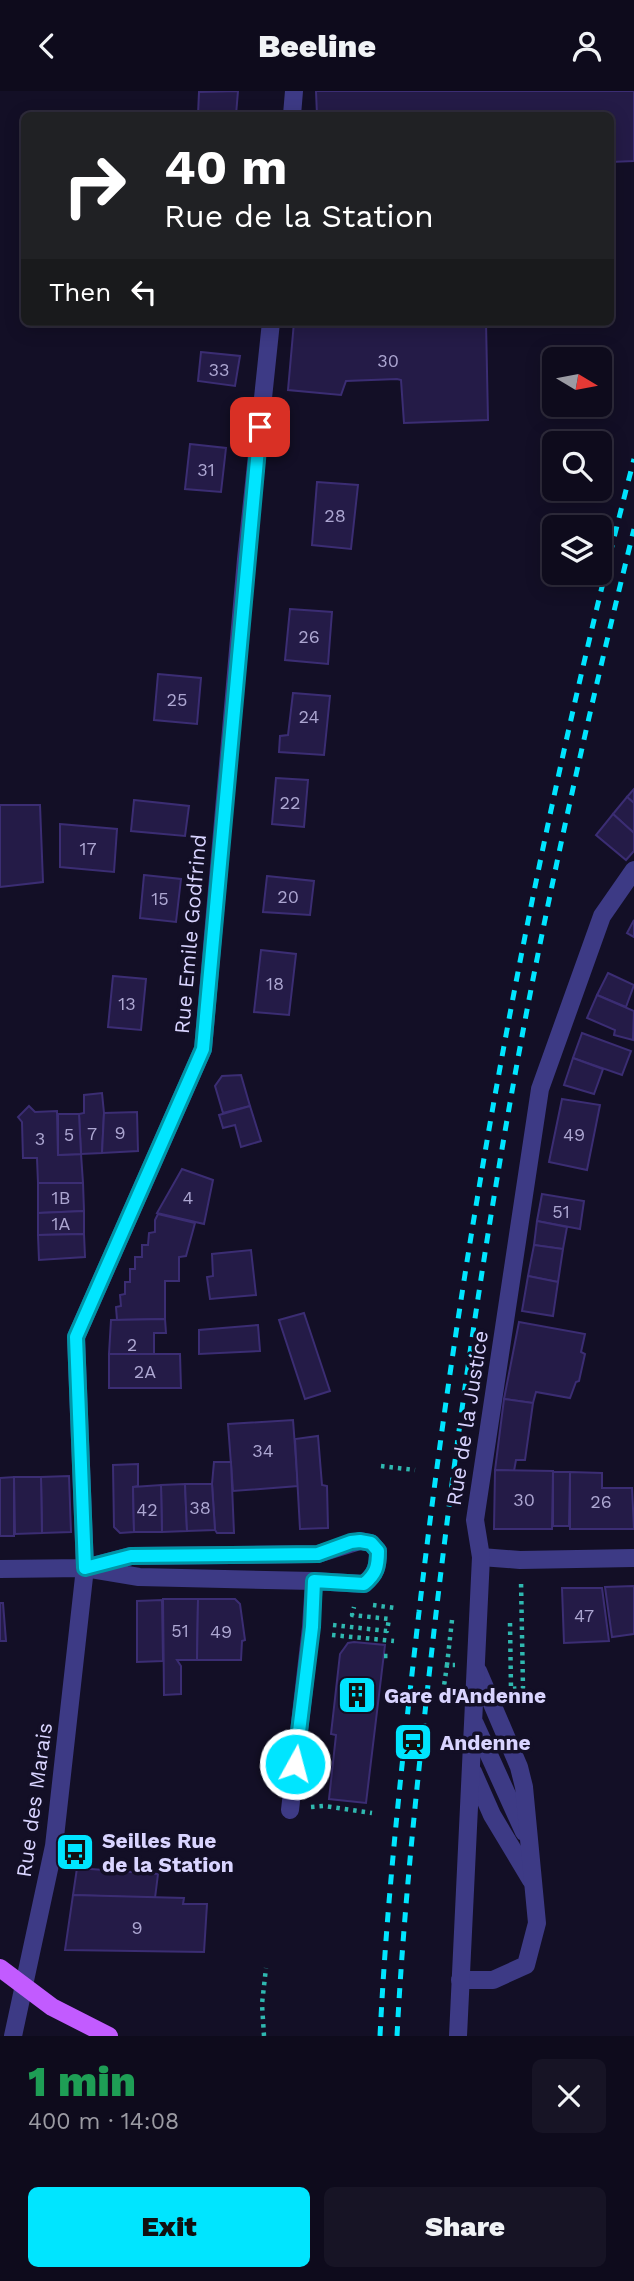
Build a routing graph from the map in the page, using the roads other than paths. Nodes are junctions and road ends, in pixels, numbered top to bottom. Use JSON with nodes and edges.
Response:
{"nodes":[{"id":1,"x":294,"y":91,"type":"edge"},
{"id":2,"x":292,"y":112,"type":"edge"},
{"id":3,"x":271,"y":326,"type":"edge"},
{"id":4,"x":634,"y":870,"type":"edge"},
{"id":5,"x":481,"y":1557,"type":"junction"},
{"id":6,"x":634,"y":1558,"type":"edge"},
{"id":7,"x":85,"y":1568,"type":"junction"},
{"id":8,"x":0,"y":1569,"type":"edge"},
{"id":9,"x":314,"y":1581,"type":"junction"},
{"id":10,"x":476,"y":1667,"type":"junction"},
{"id":11,"x":473,"y":1721,"type":"junction"},
{"id":12,"x":471,"y":1769,"type":"junction"},
{"id":13,"x":290,"y":1810,"type":"road end"},
{"id":14,"x":530,"y":1845,"type":"junction"},
{"id":15,"x":534,"y":1884,"type":"junction"},
{"id":16,"x":0,"y":1968,"type":"edge"},
{"id":17,"x":460,"y":1980,"type":"junction"},
{"id":18,"x":13,"y":2036,"type":"edge"},
{"id":19,"x":109,"y":2036,"type":"edge"},
{"id":20,"x":458,"y":2036,"type":"edge"}],
"edges":[{"from":1,"to":2,"type":"street"},
{"from":3,"to":7,"type":"street","name":"Rue Emile Godfrind"},
{"from":4,"to":5,"type":"street","name":"Rue de la Justice"},
{"from":5,"to":6,"type":"street"},
{"from":5,"to":10,"type":"street","name":"Rue de la Justice"},
{"from":7,"to":8,"type":"street"},
{"from":7,"to":9,"type":"street"},
{"from":7,"to":9,"type":"street"},
{"from":7,"to":18,"type":"street","name":"Rue des Marais"},
{"from":9,"to":13,"type":"street"},
{"from":10,"to":11,"type":"street","name":"Rue de la Justice"},
{"from":10,"to":14,"type":"street"},
{"from":11,"to":12,"type":"street","name":"Rue de la Justice"},
{"from":11,"to":14,"type":"street"},
{"from":12,"to":15,"type":"street"},
{"from":12,"to":17,"type":"street","name":"Rue de la Justice"},
{"from":14,"to":15,"type":"street"},
{"from":15,"to":17,"type":"street"},
{"from":16,"to":19,"type":"main road","bridge":true},
{"from":17,"to":20,"type":"street","name":"Rue de la Justice"}]}
